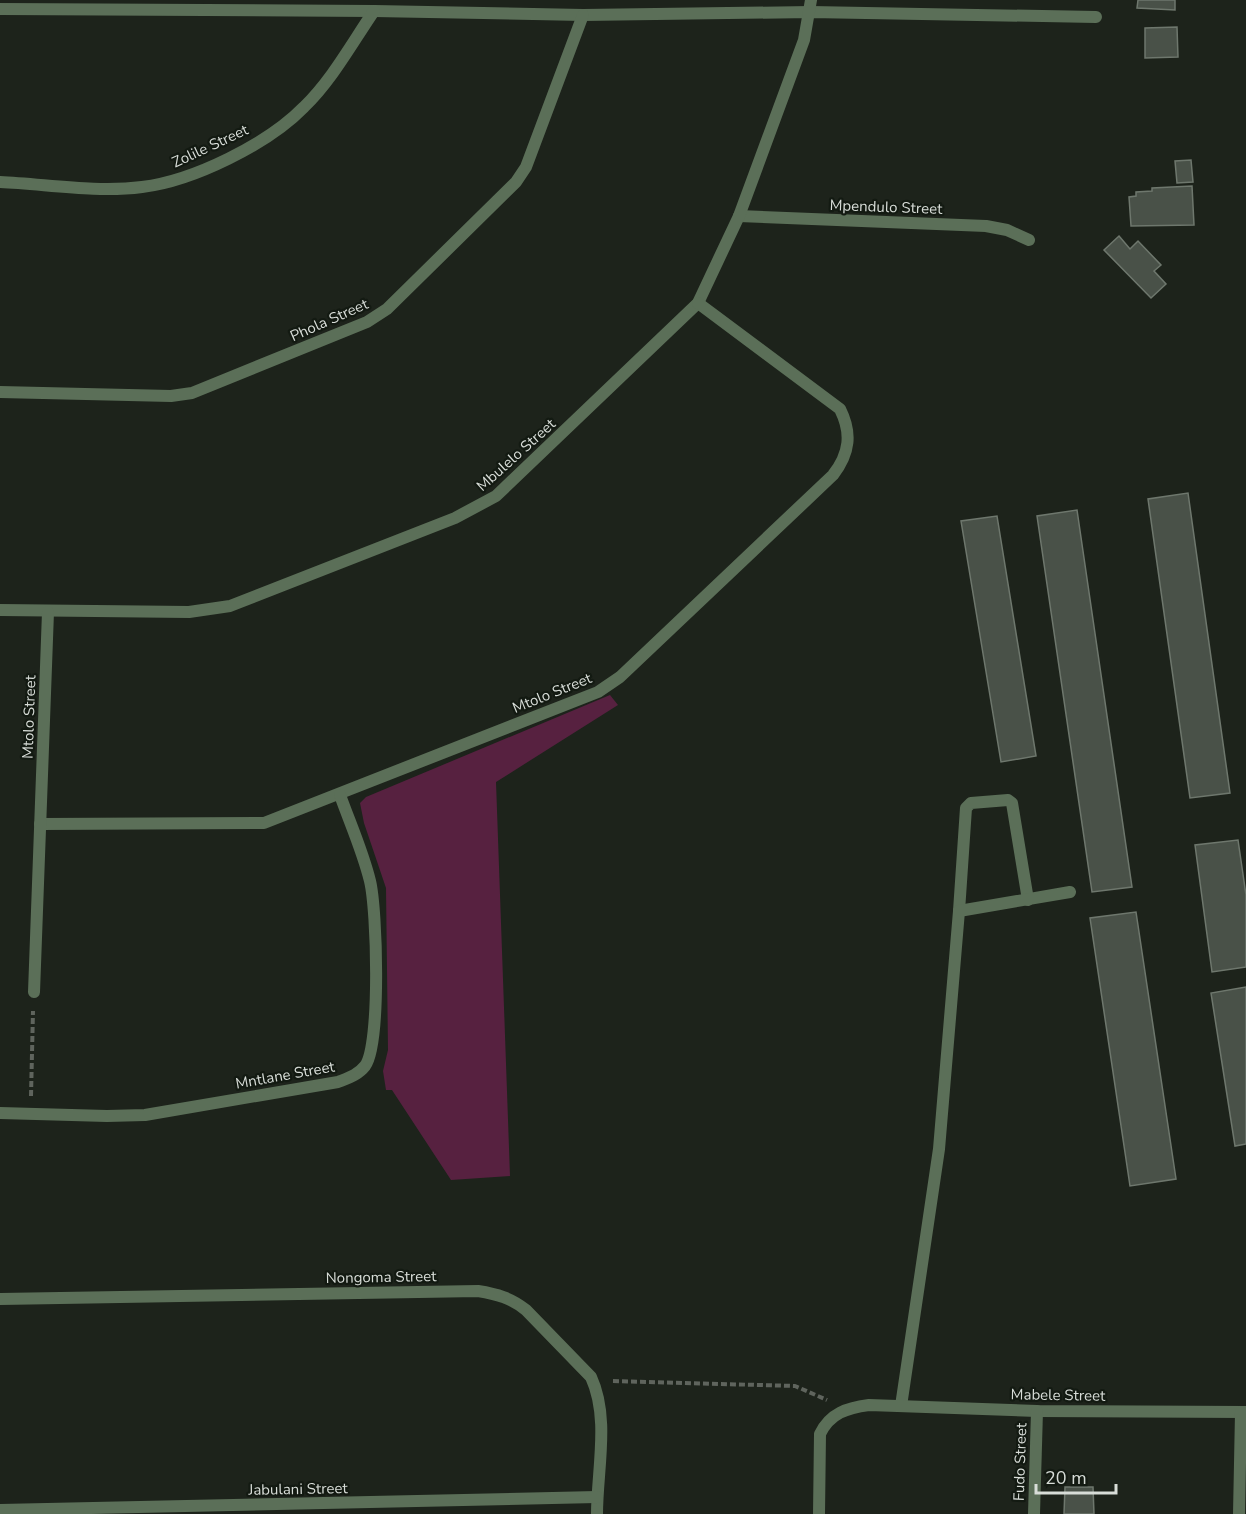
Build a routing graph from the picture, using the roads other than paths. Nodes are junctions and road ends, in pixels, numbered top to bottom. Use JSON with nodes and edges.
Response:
{"nodes":[{"id":1,"x":811,"y":6,"type":"edge"},
{"id":2,"x":0,"y":9,"type":"edge"},
{"id":3,"x":374,"y":11,"type":"junction"},
{"id":4,"x":583,"y":15,"type":"junction"},
{"id":5,"x":1096,"y":17,"type":"dead end"},
{"id":6,"x":0,"y":182,"type":"edge"},
{"id":7,"x":740,"y":216,"type":"junction"},
{"id":8,"x":1029,"y":240,"type":"dead end"},
{"id":9,"x":698,"y":303,"type":"junction"},
{"id":10,"x":0,"y":392,"type":"edge"},
{"id":11,"x":0,"y":610,"type":"edge"},
{"id":12,"x":48,"y":612,"type":"junction"},
{"id":13,"x":340,"y":795,"type":"junction"},
{"id":14,"x":40,"y":824,"type":"junction"},
{"id":15,"x":1070,"y":892,"type":"dead end"},
{"id":16,"x":1028,"y":900,"type":"junction"},
{"id":17,"x":959,"y":911,"type":"junction"},
{"id":18,"x":34,"y":992,"type":"road end"},
{"id":19,"x":0,"y":1113,"type":"edge"},
{"id":20,"x":0,"y":1299,"type":"edge"},
{"id":21,"x":901,"y":1406,"type":"junction"},
{"id":22,"x":1037,"y":1411,"type":"junction"},
{"id":23,"x":1244,"y":1412,"type":"edge"},
{"id":24,"x":597,"y":1497,"type":"junction"},
{"id":25,"x":0,"y":1510,"type":"edge"},
{"id":26,"x":597,"y":1514,"type":"edge"},
{"id":27,"x":819,"y":1514,"type":"edge"},
{"id":28,"x":1034,"y":1514,"type":"edge"},
{"id":29,"x":1239,"y":1514,"type":"edge"}],
"edges":[{"from":1,"to":4,"type":"street"},
{"from":1,"to":5,"type":"street"},
{"from":1,"to":7,"type":"street","name":"Mbulelo Street"},
{"from":2,"to":3,"type":"street"},
{"from":3,"to":4,"type":"street"},
{"from":3,"to":6,"type":"street","name":"Zolile Street"},
{"from":4,"to":10,"type":"street","name":"Phola Street"},
{"from":7,"to":8,"type":"street","name":"Mpendulo Street"},
{"from":7,"to":9,"type":"street","name":"Mbulelo Street"},
{"from":9,"to":12,"type":"street","name":"Mbulelo Street"},
{"from":9,"to":13,"type":"street","name":"Mtolo Street"},
{"from":11,"to":12,"type":"street","name":"Mbulelo Street"},
{"from":12,"to":14,"type":"street","name":"Mtolo Street"},
{"from":13,"to":14,"type":"street","name":"Mtolo Street"},
{"from":13,"to":19,"type":"street","name":"Mntlane Street"},
{"from":14,"to":18,"type":"street","name":"Mtolo Street"},
{"from":15,"to":16,"type":"street"},
{"from":16,"to":17,"type":"street"},
{"from":16,"to":17,"type":"street"},
{"from":17,"to":21,"type":"street"},
{"from":20,"to":24,"type":"street","name":"Nongoma Street"},
{"from":21,"to":22,"type":"street","name":"Mabele Street"},
{"from":21,"to":27,"type":"street","name":"Mabele Street"},
{"from":22,"to":23,"type":"street","name":"Mabele Street"},
{"from":22,"to":28,"type":"street","name":"Fudo Street"},
{"from":23,"to":29,"type":"street"},
{"from":24,"to":25,"type":"street","name":"Jabulani Street"},
{"from":24,"to":26,"type":"street","name":"Nongoma Street"}]}
